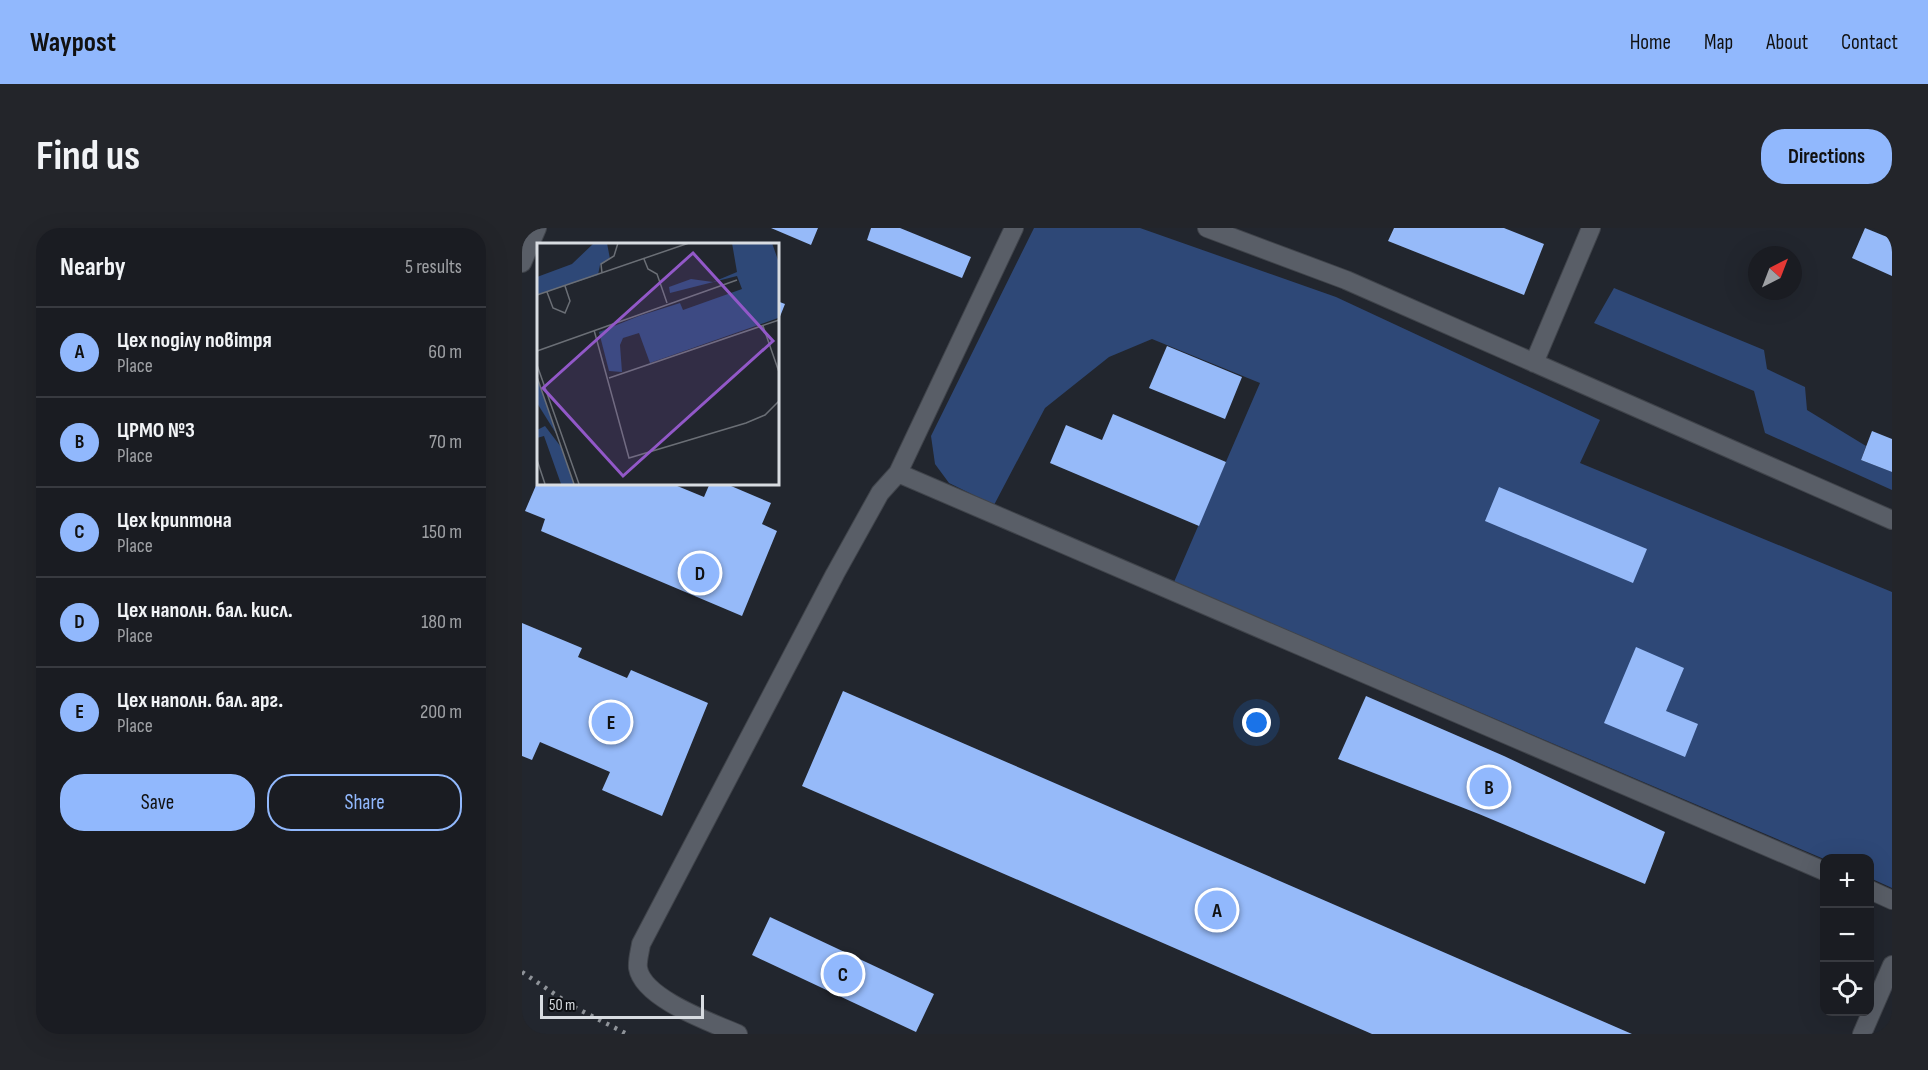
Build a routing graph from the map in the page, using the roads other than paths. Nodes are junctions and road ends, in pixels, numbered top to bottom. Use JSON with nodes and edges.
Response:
{"nodes":[{"id":1,"x":537,"y":228,"type":"edge"},
{"id":2,"x":1014,"y":228,"type":"edge"},
{"id":3,"x":1208,"y":228,"type":"edge"},
{"id":4,"x":1591,"y":228,"type":"edge"},
{"id":5,"x":522,"y":264,"type":"edge"},
{"id":6,"x":1534,"y":363,"type":"junction"},
{"id":7,"x":898,"y":473,"type":"junction"},
{"id":8,"x":1892,"y":520,"type":"edge"},
{"id":9,"x":1820,"y":869,"type":"edge"},
{"id":10,"x":1874,"y":892,"type":"edge"},
{"id":11,"x":1892,"y":900,"type":"edge"},
{"id":12,"x":1892,"y":965,"type":"edge"},
{"id":13,"x":738,"y":1034,"type":"edge"},
{"id":14,"x":1862,"y":1034,"type":"edge"}],
"edges":[{"from":1,"to":5,"type":"lane"},
{"from":2,"to":7,"type":"lane"},
{"from":3,"to":6,"type":"lane"},
{"from":4,"to":6,"type":"lane"},
{"from":6,"to":8,"type":"lane"},
{"from":7,"to":9,"type":"lane"},
{"from":7,"to":13,"type":"lane"},
{"from":10,"to":11,"type":"lane"},
{"from":12,"to":14,"type":"lane"}]}
